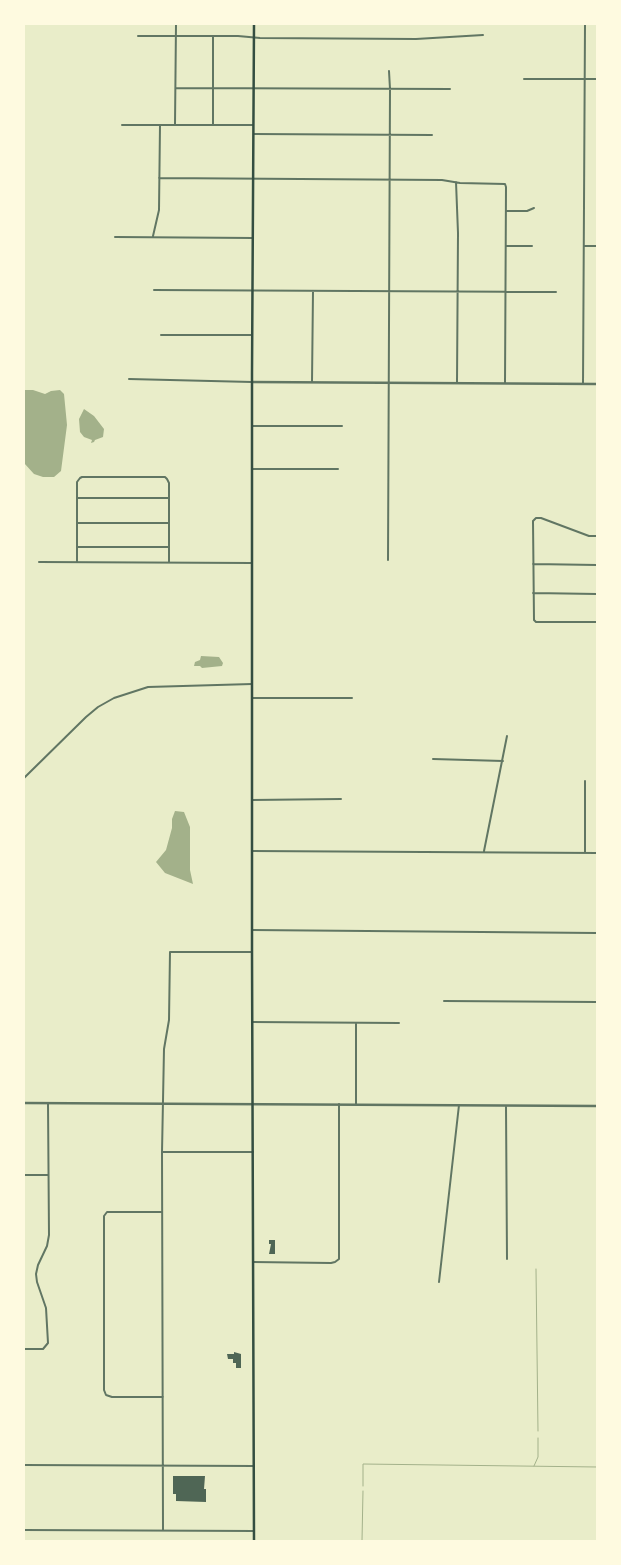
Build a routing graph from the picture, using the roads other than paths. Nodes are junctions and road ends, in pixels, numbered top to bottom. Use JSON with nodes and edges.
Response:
{"nodes":[{"id":1,"x":176,"y":24,"type":"edge"},
{"id":2,"x":254,"y":24,"type":"edge"},
{"id":3,"x":585,"y":24,"type":"edge"},
{"id":4,"x":483,"y":35,"type":"dead end"},
{"id":5,"x":138,"y":36,"type":"dead end"},
{"id":6,"x":176,"y":36,"type":"junction"},
{"id":7,"x":213,"y":36,"type":"junction"},
{"id":8,"x":254,"y":37,"type":"junction"},
{"id":9,"x":389,"y":71,"type":"dead end"},
{"id":10,"x":524,"y":79,"type":"dead end"},
{"id":11,"x":585,"y":79,"type":"junction"},
{"id":12,"x":597,"y":79,"type":"edge"},
{"id":13,"x":176,"y":88,"type":"junction"},
{"id":14,"x":213,"y":88,"type":"junction"},
{"id":15,"x":254,"y":88,"type":"junction"},
{"id":16,"x":390,"y":89,"type":"junction"},
{"id":17,"x":450,"y":89,"type":"dead end"},
{"id":18,"x":122,"y":125,"type":"dead end"},
{"id":19,"x":160,"y":125,"type":"junction"},
{"id":20,"x":175,"y":125,"type":"junction"},
{"id":21,"x":213,"y":125,"type":"junction"},
{"id":22,"x":254,"y":125,"type":"junction"},
{"id":23,"x":254,"y":134,"type":"junction"},
{"id":24,"x":389,"y":134,"type":"junction"},
{"id":25,"x":432,"y":135,"type":"dead end"},
{"id":26,"x":159,"y":178,"type":"junction"},
{"id":27,"x":253,"y":179,"type":"junction"},
{"id":28,"x":389,"y":179,"type":"junction"},
{"id":29,"x":456,"y":182,"type":"junction"},
{"id":30,"x":534,"y":208,"type":"dead end"},
{"id":31,"x":506,"y":211,"type":"junction"},
{"id":32,"x":115,"y":237,"type":"dead end"},
{"id":33,"x":153,"y":237,"type":"junction"},
{"id":34,"x":253,"y":238,"type":"junction"},
{"id":35,"x":505,"y":246,"type":"junction"},
{"id":36,"x":532,"y":246,"type":"dead end"},
{"id":37,"x":584,"y":246,"type":"junction"},
{"id":38,"x":597,"y":246,"type":"edge"},
{"id":39,"x":154,"y":290,"type":"dead end"},
{"id":40,"x":252,"y":291,"type":"junction"},
{"id":41,"x":313,"y":291,"type":"junction"},
{"id":42,"x":388,"y":291,"type":"junction"},
{"id":43,"x":457,"y":291,"type":"junction"},
{"id":44,"x":505,"y":291,"type":"junction"},
{"id":45,"x":556,"y":292,"type":"dead end"},
{"id":46,"x":161,"y":335,"type":"dead end"},
{"id":47,"x":252,"y":335,"type":"junction"},
{"id":48,"x":129,"y":378,"type":"dead end"},
{"id":49,"x":252,"y":382,"type":"junction"},
{"id":50,"x":312,"y":382,"type":"junction"},
{"id":51,"x":388,"y":382,"type":"junction"},
{"id":52,"x":457,"y":383,"type":"junction"},
{"id":53,"x":505,"y":383,"type":"junction"},
{"id":54,"x":583,"y":384,"type":"junction"},
{"id":55,"x":597,"y":384,"type":"edge"},
{"id":56,"x":252,"y":426,"type":"junction"},
{"id":57,"x":342,"y":426,"type":"dead end"},
{"id":58,"x":252,"y":469,"type":"junction"},
{"id":59,"x":338,"y":469,"type":"dead end"},
{"id":60,"x":77,"y":498,"type":"junction"},
{"id":61,"x":169,"y":498,"type":"junction"},
{"id":62,"x":77,"y":523,"type":"junction"},
{"id":63,"x":169,"y":523,"type":"junction"},
{"id":64,"x":597,"y":536,"type":"edge"},
{"id":65,"x":77,"y":547,"type":"junction"},
{"id":66,"x":169,"y":547,"type":"junction"},
{"id":67,"x":388,"y":560,"type":"dead end"},
{"id":68,"x":40,"y":562,"type":"dead end"},
{"id":69,"x":77,"y":562,"type":"junction"},
{"id":70,"x":169,"y":562,"type":"junction"},
{"id":71,"x":252,"y":563,"type":"junction"},
{"id":72,"x":533,"y":564,"type":"junction"},
{"id":73,"x":597,"y":565,"type":"edge"},
{"id":74,"x":533,"y":593,"type":"junction"},
{"id":75,"x":597,"y":594,"type":"edge"},
{"id":76,"x":597,"y":622,"type":"edge"},
{"id":77,"x":252,"y":684,"type":"junction"},
{"id":78,"x":252,"y":698,"type":"junction"},
{"id":79,"x":352,"y":698,"type":"dead end"},
{"id":80,"x":507,"y":736,"type":"dead end"},
{"id":81,"x":433,"y":759,"type":"dead end"},
{"id":82,"x":503,"y":760,"type":"junction"},
{"id":83,"x":24,"y":778,"type":"edge"},
{"id":84,"x":585,"y":781,"type":"dead end"},
{"id":85,"x":341,"y":799,"type":"dead end"},
{"id":86,"x":252,"y":800,"type":"junction"},
{"id":87,"x":252,"y":851,"type":"junction"},
{"id":88,"x":484,"y":852,"type":"junction"},
{"id":89,"x":585,"y":853,"type":"junction"},
{"id":90,"x":597,"y":853,"type":"edge"},
{"id":91,"x":252,"y":930,"type":"junction"},
{"id":92,"x":597,"y":933,"type":"edge"},
{"id":93,"x":252,"y":952,"type":"junction"},
{"id":94,"x":444,"y":1001,"type":"dead end"},
{"id":95,"x":597,"y":1002,"type":"edge"},
{"id":96,"x":252,"y":1022,"type":"junction"},
{"id":97,"x":356,"y":1023,"type":"junction"},
{"id":98,"x":399,"y":1023,"type":"dead end"},
{"id":99,"x":24,"y":1103,"type":"edge"},
{"id":100,"x":48,"y":1103,"type":"junction"},
{"id":101,"x":163,"y":1104,"type":"junction"},
{"id":102,"x":252,"y":1104,"type":"junction"},
{"id":103,"x":339,"y":1104,"type":"junction"},
{"id":104,"x":356,"y":1104,"type":"junction"},
{"id":105,"x":460,"y":1105,"type":"junction"},
{"id":106,"x":506,"y":1106,"type":"junction"},
{"id":107,"x":597,"y":1106,"type":"edge"},
{"id":108,"x":162,"y":1152,"type":"junction"},
{"id":109,"x":252,"y":1152,"type":"junction"},
{"id":110,"x":24,"y":1174,"type":"edge"},
{"id":111,"x":48,"y":1175,"type":"junction"},
{"id":112,"x":162,"y":1212,"type":"junction"},
{"id":113,"x":507,"y":1259,"type":"dead end"},
{"id":114,"x":253,"y":1262,"type":"junction"},
{"id":115,"x":439,"y":1282,"type":"dead end"},
{"id":116,"x":24,"y":1349,"type":"edge"},
{"id":117,"x":163,"y":1397,"type":"junction"},
{"id":118,"x":24,"y":1465,"type":"edge"},
{"id":119,"x":163,"y":1465,"type":"junction"},
{"id":120,"x":254,"y":1466,"type":"junction"},
{"id":121,"x":24,"y":1530,"type":"edge"},
{"id":122,"x":163,"y":1530,"type":"junction"},
{"id":123,"x":254,"y":1531,"type":"junction"},
{"id":124,"x":254,"y":1541,"type":"edge"}],
"edges":[{"from":1,"to":6,"type":"street"},
{"from":2,"to":8,"type":"main road"},
{"from":3,"to":11,"type":"street"},
{"from":4,"to":8,"type":"street"},
{"from":5,"to":6,"type":"street"},
{"from":6,"to":7,"type":"street"},
{"from":6,"to":13,"type":"street"},
{"from":7,"to":8,"type":"street"},
{"from":7,"to":14,"type":"street"},
{"from":8,"to":15,"type":"main road"},
{"from":9,"to":16,"type":"street"},
{"from":10,"to":11,"type":"street"},
{"from":11,"to":12,"type":"street"},
{"from":11,"to":37,"type":"street"},
{"from":13,"to":14,"type":"street"},
{"from":13,"to":20,"type":"street"},
{"from":14,"to":15,"type":"street"},
{"from":14,"to":21,"type":"street"},
{"from":15,"to":16,"type":"street"},
{"from":15,"to":22,"type":"main road"},
{"from":16,"to":17,"type":"street"},
{"from":16,"to":24,"type":"street"},
{"from":18,"to":19,"type":"street"},
{"from":19,"to":20,"type":"street"},
{"from":19,"to":26,"type":"street"},
{"from":20,"to":21,"type":"street"},
{"from":21,"to":22,"type":"street"},
{"from":22,"to":23,"type":"main road"},
{"from":23,"to":24,"type":"street"},
{"from":23,"to":27,"type":"main road"},
{"from":24,"to":25,"type":"street"},
{"from":24,"to":28,"type":"street"},
{"from":26,"to":27,"type":"street"},
{"from":26,"to":33,"type":"street"},
{"from":27,"to":28,"type":"street"},
{"from":27,"to":34,"type":"main road"},
{"from":28,"to":29,"type":"street"},
{"from":28,"to":42,"type":"street"},
{"from":29,"to":31,"type":"street"},
{"from":29,"to":43,"type":"street"},
{"from":30,"to":31,"type":"street"},
{"from":31,"to":35,"type":"street"},
{"from":32,"to":33,"type":"street"},
{"from":33,"to":34,"type":"street"},
{"from":34,"to":40,"type":"main road"},
{"from":35,"to":36,"type":"street"},
{"from":35,"to":44,"type":"street"},
{"from":37,"to":38,"type":"street"},
{"from":37,"to":54,"type":"street"},
{"from":39,"to":40,"type":"street"},
{"from":40,"to":41,"type":"street"},
{"from":40,"to":47,"type":"main road"},
{"from":41,"to":42,"type":"street"},
{"from":41,"to":50,"type":"street"},
{"from":42,"to":43,"type":"street"},
{"from":42,"to":51,"type":"street"},
{"from":43,"to":44,"type":"street"},
{"from":43,"to":52,"type":"street"},
{"from":44,"to":45,"type":"street"},
{"from":44,"to":53,"type":"street"},
{"from":46,"to":47,"type":"street"},
{"from":47,"to":49,"type":"main road"},
{"from":48,"to":49,"type":"street"},
{"from":49,"to":50,"type":"street"},
{"from":49,"to":56,"type":"main road"},
{"from":50,"to":51,"type":"street"},
{"from":51,"to":52,"type":"street"},
{"from":51,"to":67,"type":"street"},
{"from":52,"to":53,"type":"street"},
{"from":53,"to":54,"type":"street"},
{"from":54,"to":55,"type":"street"},
{"from":56,"to":57,"type":"street"},
{"from":56,"to":58,"type":"main road"},
{"from":58,"to":59,"type":"street"},
{"from":58,"to":71,"type":"main road"},
{"from":60,"to":61,"type":"street"},
{"from":60,"to":61,"type":"street"},
{"from":60,"to":62,"type":"street"},
{"from":61,"to":63,"type":"street"},
{"from":62,"to":63,"type":"street"},
{"from":62,"to":65,"type":"street"},
{"from":63,"to":66,"type":"street"},
{"from":64,"to":72,"type":"street"},
{"from":65,"to":66,"type":"street"},
{"from":65,"to":69,"type":"street"},
{"from":66,"to":70,"type":"street"},
{"from":68,"to":69,"type":"street"},
{"from":69,"to":70,"type":"street"},
{"from":70,"to":71,"type":"street"},
{"from":71,"to":77,"type":"main road"},
{"from":72,"to":73,"type":"street"},
{"from":72,"to":74,"type":"street"},
{"from":74,"to":75,"type":"street"},
{"from":74,"to":76,"type":"street"},
{"from":77,"to":78,"type":"main road"},
{"from":77,"to":83,"type":"street"},
{"from":78,"to":79,"type":"street"},
{"from":78,"to":86,"type":"main road"},
{"from":80,"to":82,"type":"street"},
{"from":81,"to":82,"type":"street"},
{"from":82,"to":88,"type":"street"},
{"from":84,"to":89,"type":"street"},
{"from":85,"to":86,"type":"street"},
{"from":86,"to":87,"type":"main road"},
{"from":87,"to":88,"type":"street"},
{"from":87,"to":91,"type":"main road"},
{"from":88,"to":89,"type":"street"},
{"from":89,"to":90,"type":"street"},
{"from":91,"to":92,"type":"street"},
{"from":91,"to":93,"type":"main road"},
{"from":93,"to":96,"type":"main road"},
{"from":93,"to":101,"type":"street"},
{"from":94,"to":95,"type":"street"},
{"from":96,"to":97,"type":"street"},
{"from":96,"to":102,"type":"main road"},
{"from":97,"to":98,"type":"street"},
{"from":97,"to":104,"type":"street"},
{"from":99,"to":100,"type":"street"},
{"from":100,"to":101,"type":"street"},
{"from":100,"to":111,"type":"street"},
{"from":101,"to":102,"type":"street"},
{"from":101,"to":108,"type":"street"},
{"from":102,"to":103,"type":"street"},
{"from":102,"to":109,"type":"main road"},
{"from":103,"to":104,"type":"street"},
{"from":103,"to":114,"type":"street"},
{"from":104,"to":105,"type":"street"},
{"from":105,"to":106,"type":"street"},
{"from":105,"to":115,"type":"street"},
{"from":106,"to":107,"type":"street"},
{"from":106,"to":113,"type":"street"},
{"from":108,"to":109,"type":"street"},
{"from":108,"to":112,"type":"street"},
{"from":109,"to":114,"type":"main road"},
{"from":110,"to":111,"type":"street"},
{"from":111,"to":116,"type":"street"},
{"from":112,"to":117,"type":"street"},
{"from":112,"to":117,"type":"street"},
{"from":114,"to":120,"type":"main road"},
{"from":117,"to":119,"type":"street"},
{"from":118,"to":119,"type":"street"},
{"from":119,"to":120,"type":"street"},
{"from":119,"to":122,"type":"street"},
{"from":120,"to":123,"type":"main road"},
{"from":121,"to":122,"type":"street"},
{"from":122,"to":123,"type":"street"},
{"from":123,"to":124,"type":"main road"}]}
